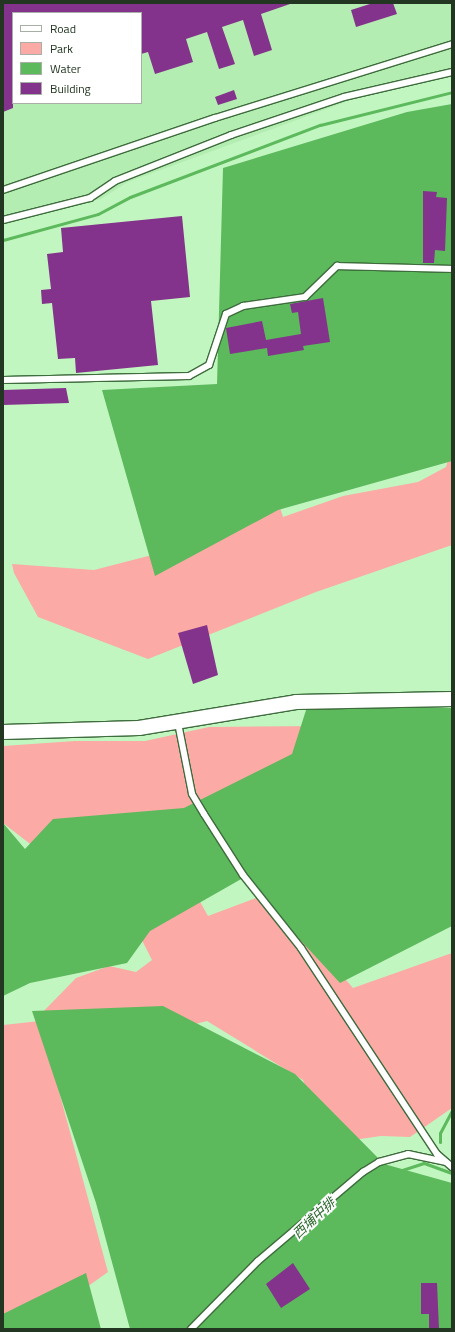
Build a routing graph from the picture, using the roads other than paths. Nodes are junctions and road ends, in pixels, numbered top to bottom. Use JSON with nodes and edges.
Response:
{"nodes":[{"id":1,"x":452,"y":44,"type":"edge"},
{"id":2,"x":452,"y":72,"type":"edge"},
{"id":3,"x":3,"y":190,"type":"edge"},
{"id":4,"x":3,"y":220,"type":"edge"},
{"id":5,"x":452,"y":269,"type":"edge"},
{"id":6,"x":3,"y":380,"type":"edge"},
{"id":7,"x":452,"y":699,"type":"edge"},
{"id":8,"x":178,"y":723,"type":"junction"},
{"id":9,"x":3,"y":732,"type":"edge"},
{"id":10,"x":445,"y":1162,"type":"junction"},
{"id":11,"x":452,"y":1167,"type":"edge"},
{"id":12,"x":191,"y":1329,"type":"edge"}],
"edges":[{"from":1,"to":3,"type":"lane"},
{"from":2,"to":4,"type":"lane"},
{"from":5,"to":6,"type":"lane"},
{"from":7,"to":8,"type":"street"},
{"from":8,"to":9,"type":"street"},
{"from":8,"to":10,"type":"lane"},
{"from":10,"to":11,"type":"lane"},
{"from":10,"to":12,"type":"lane"}]}
